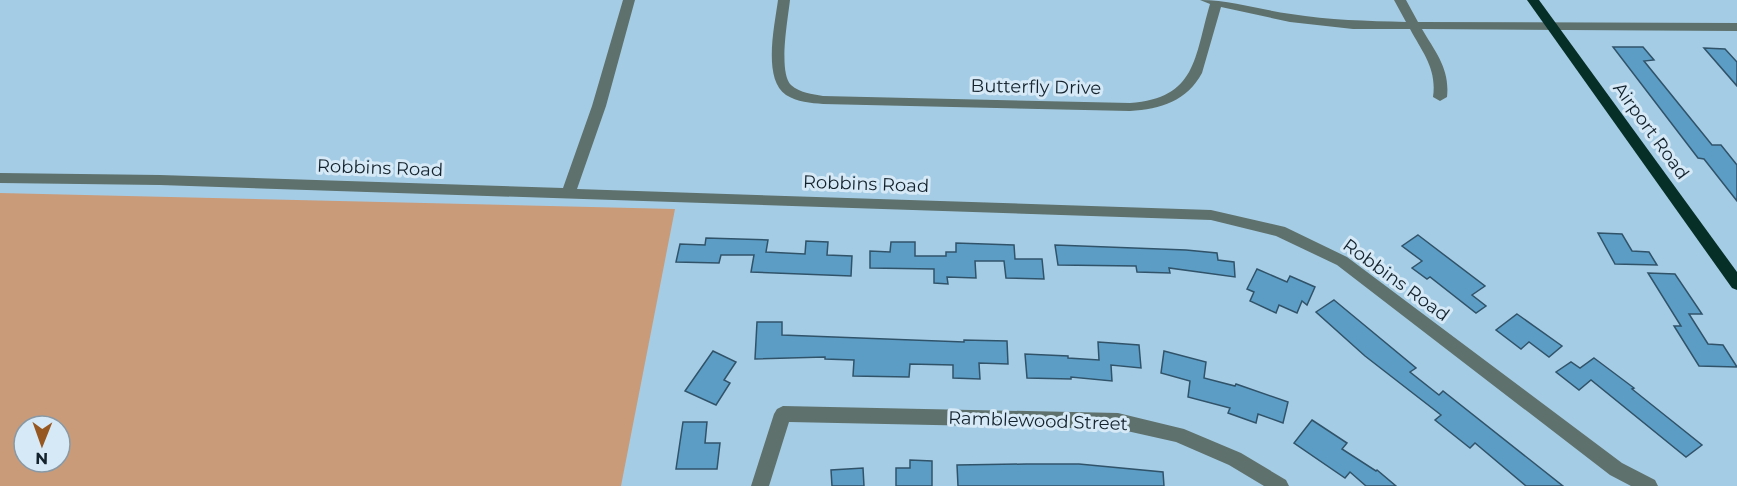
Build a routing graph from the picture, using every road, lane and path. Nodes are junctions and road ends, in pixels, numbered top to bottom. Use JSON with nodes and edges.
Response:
{"nodes":[{"id":1,"x":629,"y":0,"type":"edge"},
{"id":2,"x":784,"y":0,"type":"edge"},
{"id":3,"x":1400,"y":0,"type":"edge"},
{"id":4,"x":1533,"y":0,"type":"edge"},
{"id":5,"x":1213,"y":1,"type":"edge"},
{"id":6,"x":1415,"y":26,"type":"junction"},
{"id":7,"x":1552,"y":27,"type":"junction"},
{"id":8,"x":1737,"y":28,"type":"edge"},
{"id":9,"x":1440,"y":97,"type":"dead end"},
{"id":10,"x":0,"y":178,"type":"edge"},
{"id":11,"x":568,"y":194,"type":"junction"},
{"id":12,"x":1737,"y":284,"type":"edge"},
{"id":13,"x":759,"y":486,"type":"edge"},
{"id":14,"x":1280,"y":486,"type":"edge"},
{"id":15,"x":1648,"y":486,"type":"edge"}],
"edges":[{"from":1,"to":11,"type":"street"},
{"from":2,"to":5,"type":"street","name":"Butterfly Drive"},
{"from":3,"to":6,"type":"street"},
{"from":4,"to":7,"type":"main road","name":"Airport Road"},
{"from":5,"to":6,"type":"street"},
{"from":6,"to":7,"type":"street"},
{"from":6,"to":9,"type":"street"},
{"from":7,"to":8,"type":"street"},
{"from":7,"to":12,"type":"main road","name":"Airport Road"},
{"from":10,"to":11,"type":"street","name":"Robbins Road"},
{"from":11,"to":15,"type":"street","name":"Robbins Road"},
{"from":13,"to":14,"type":"street","name":"Ramblewood Street"}]}
